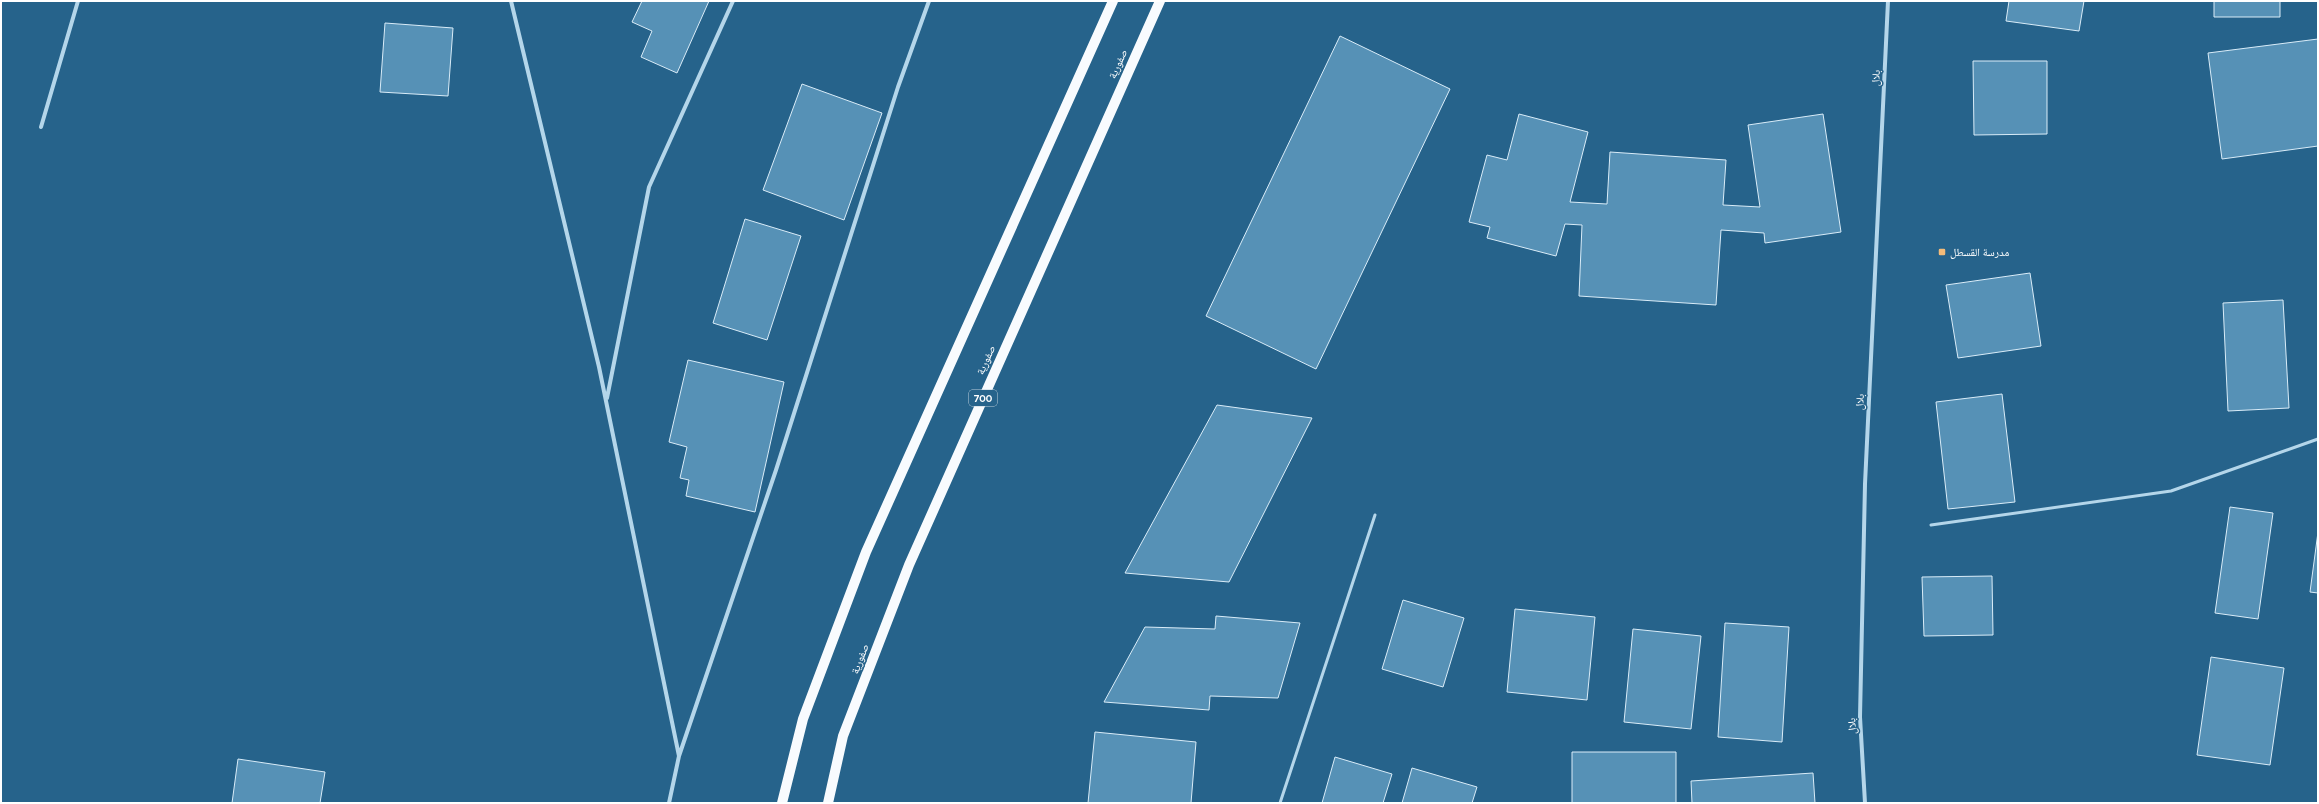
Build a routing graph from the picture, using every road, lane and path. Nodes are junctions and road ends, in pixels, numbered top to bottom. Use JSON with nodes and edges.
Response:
{"nodes":[{"id":1,"x":78,"y":1,"type":"edge"},
{"id":2,"x":511,"y":1,"type":"edge"},
{"id":3,"x":733,"y":1,"type":"edge"},
{"id":4,"x":929,"y":1,"type":"edge"},
{"id":5,"x":1113,"y":1,"type":"edge"},
{"id":6,"x":1160,"y":1,"type":"edge"},
{"id":7,"x":1888,"y":1,"type":"edge"},
{"id":8,"x":41,"y":127,"type":"dead end"},
{"id":9,"x":606,"y":402,"type":"junction"},
{"id":10,"x":2318,"y":439,"type":"edge"},
{"id":11,"x":1375,"y":515,"type":"dead end"},
{"id":12,"x":1931,"y":525,"type":"dead end"},
{"id":13,"x":678,"y":756,"type":"junction"},
{"id":14,"x":669,"y":803,"type":"edge"},
{"id":15,"x":782,"y":803,"type":"edge"},
{"id":16,"x":828,"y":803,"type":"edge"},
{"id":17,"x":1280,"y":803,"type":"edge"},
{"id":18,"x":1865,"y":803,"type":"edge"}],
"edges":[{"from":1,"to":8,"type":"street"},
{"from":2,"to":9,"type":"street"},
{"from":3,"to":9,"type":"street"},
{"from":4,"to":13,"type":"street"},
{"from":5,"to":15,"type":"main road"},
{"from":6,"to":16,"type":"main road","name":"صفورية","number":"700"},
{"from":7,"to":18,"type":"street","name":"بلال"},
{"from":9,"to":13,"type":"street"},
{"from":10,"to":12,"type":"lane"},
{"from":11,"to":17,"type":"lane"},
{"from":13,"to":14,"type":"street"}]}
